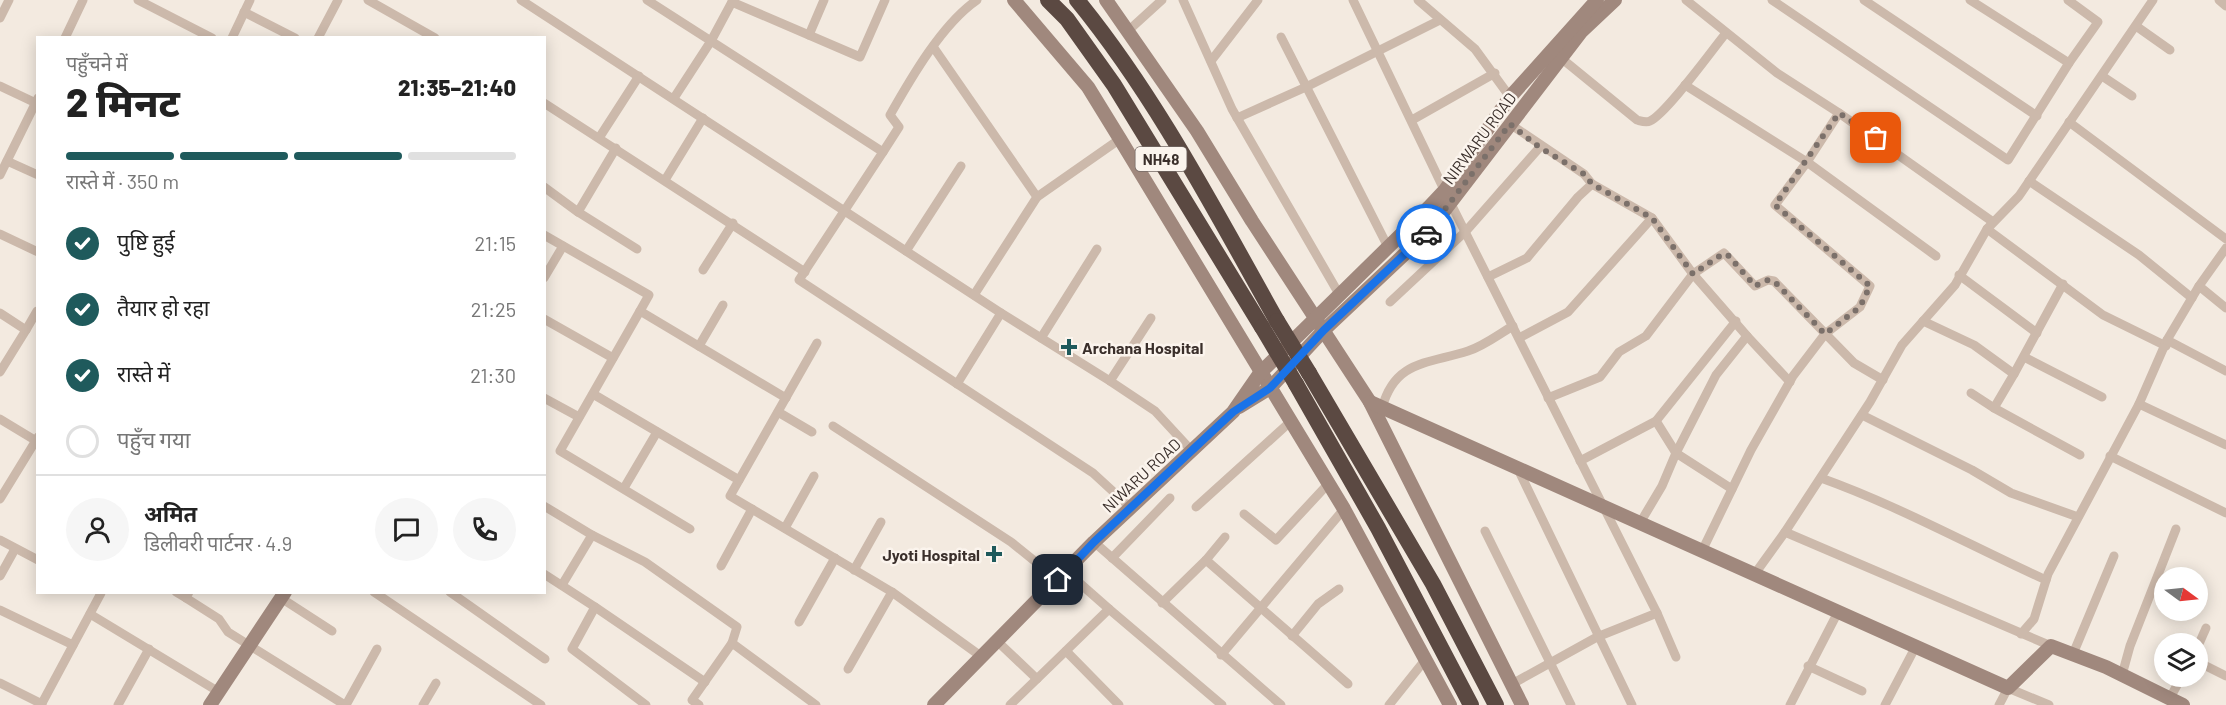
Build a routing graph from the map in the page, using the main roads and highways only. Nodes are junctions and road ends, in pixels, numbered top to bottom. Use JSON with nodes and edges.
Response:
{"nodes":[{"id":1,"x":1048,"y":0,"type":"edge"},
{"id":2,"x":1077,"y":0,"type":"edge"},
{"id":3,"x":1269,"y":324,"type":"junction"},
{"id":4,"x":1302,"y":379,"type":"junction"},
{"id":5,"x":1471,"y":705,"type":"edge"},
{"id":6,"x":1496,"y":705,"type":"edge"}],
"edges":[{"from":1,"to":3,"type":"highway","number":"NH48"},
{"from":2,"to":3,"type":"highway","number":"NH48"},
{"from":3,"to":4,"type":"highway","number":"NH48","bridge":true},
{"from":4,"to":5,"type":"highway","number":"NH48"},
{"from":4,"to":6,"type":"highway","number":"NH48"}]}
